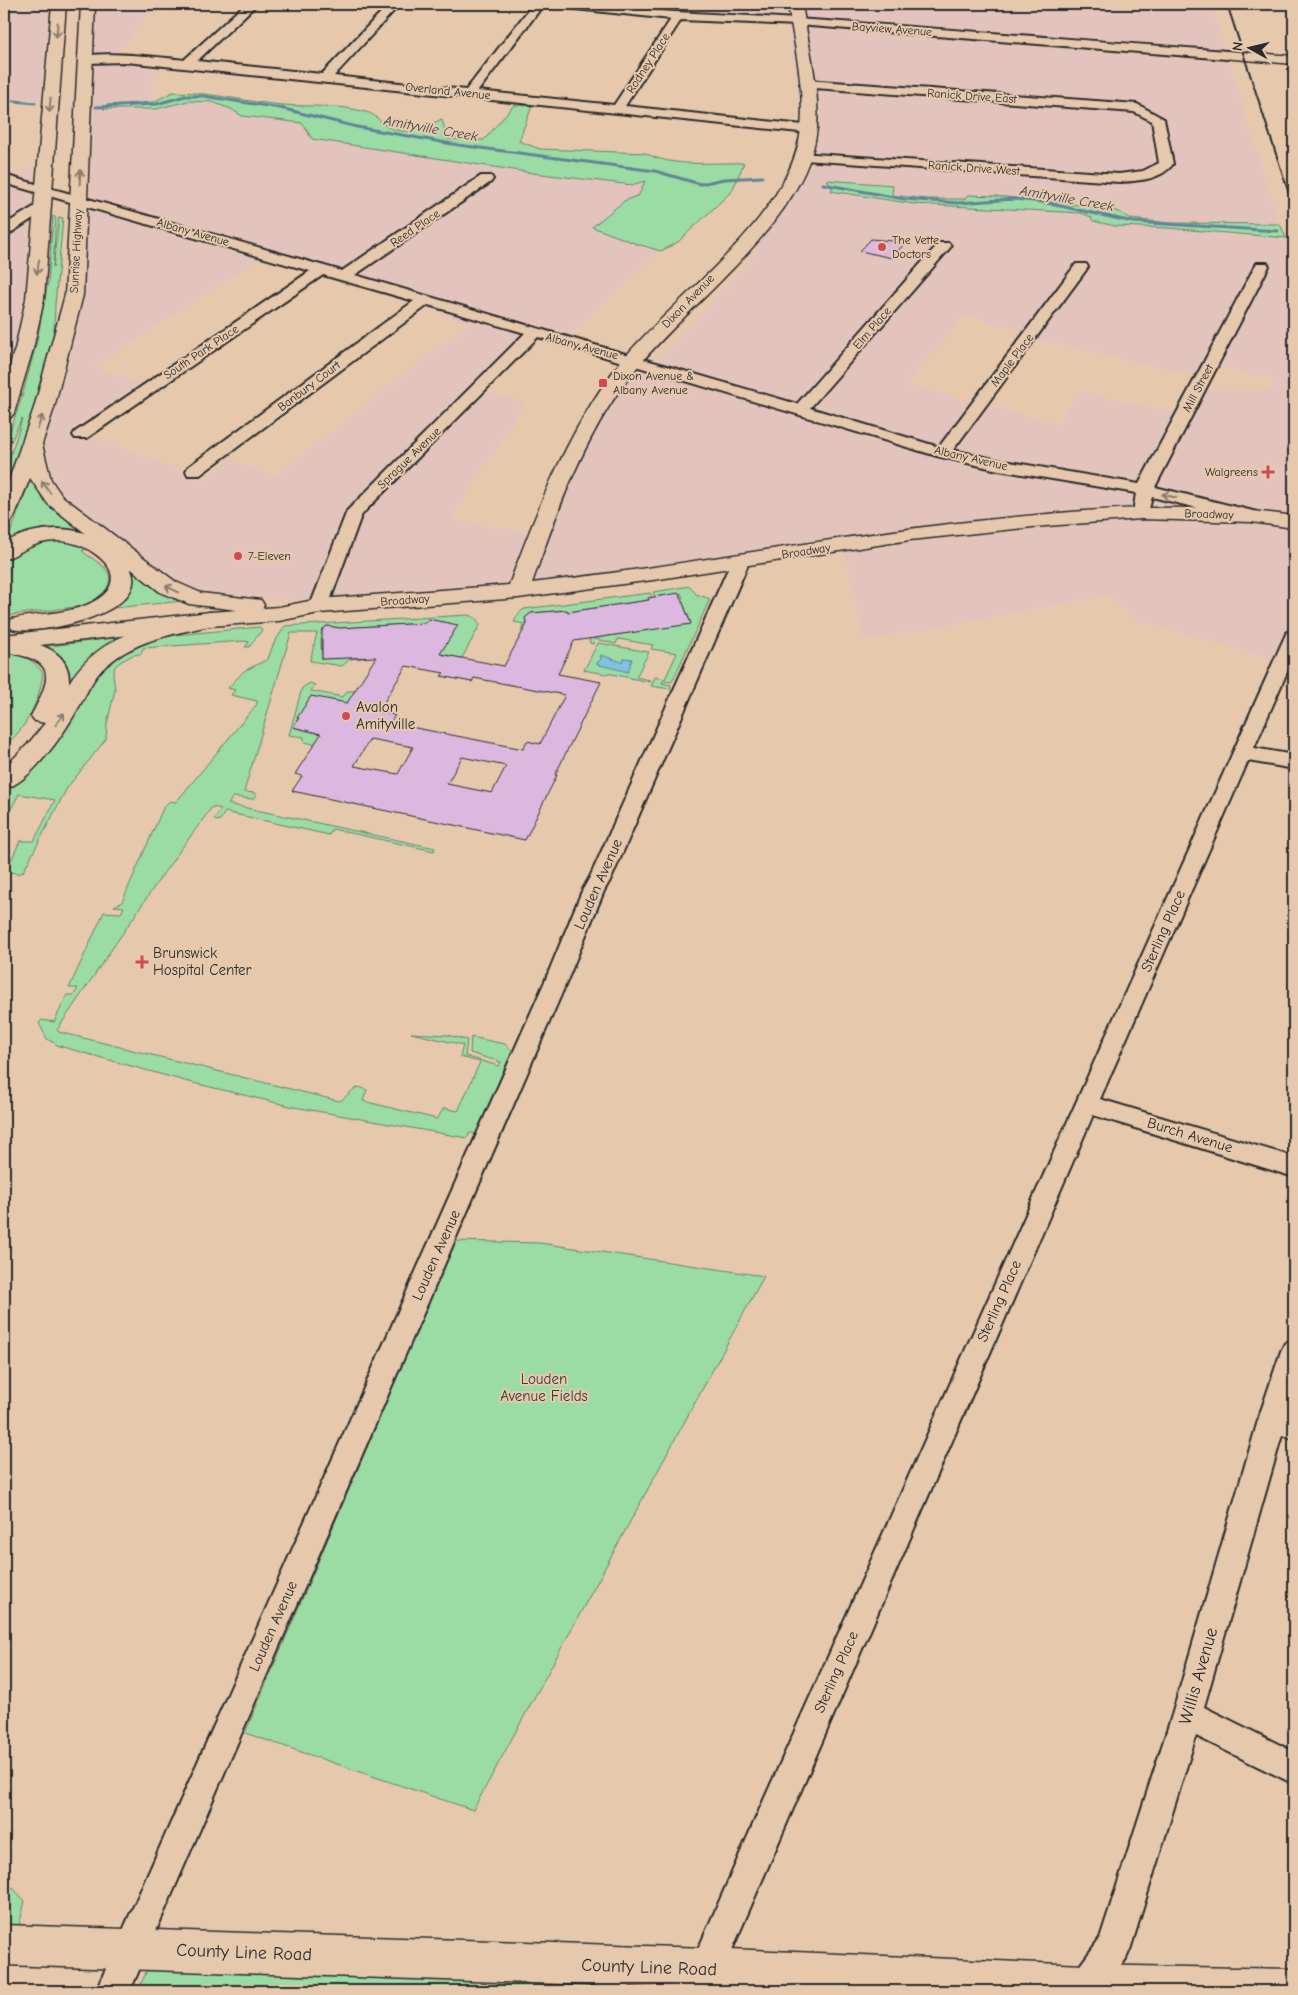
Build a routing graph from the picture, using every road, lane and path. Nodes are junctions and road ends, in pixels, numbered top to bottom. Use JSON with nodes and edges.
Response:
{"nodes":[{"id":1,"x":59,"y":4,"type":"edge"},
{"id":2,"x":88,"y":4,"type":"edge"},
{"id":3,"x":250,"y":4,"type":"edge"},
{"id":4,"x":395,"y":4,"type":"edge"},
{"id":5,"x":538,"y":4,"type":"edge"},
{"id":6,"x":556,"y":4,"type":"edge"},
{"id":7,"x":795,"y":4,"type":"edge"},
{"id":8,"x":602,"y":6,"type":"edge"},
{"id":9,"x":678,"y":16,"type":"junction"},
{"id":10,"x":798,"y":22,"type":"junction"},
{"id":11,"x":1227,"y":55,"type":"joint"},
{"id":12,"x":86,"y":59,"type":"junction"},
{"id":13,"x":1294,"y":60,"type":"edge"},
{"id":14,"x":186,"y":64,"type":"junction"},
{"id":15,"x":325,"y":78,"type":"junction"},
{"id":16,"x":806,"y":84,"type":"junction"},
{"id":17,"x":468,"y":94,"type":"junction"},
{"id":18,"x":1137,"y":108,"type":"joint"},
{"id":19,"x":617,"y":109,"type":"junction"},
{"id":20,"x":809,"y":129,"type":"junction"},
{"id":21,"x":804,"y":156,"type":"junction"},
{"id":22,"x":4,"y":179,"type":"edge"},
{"id":23,"x":486,"y":179,"type":"dead end"},
{"id":24,"x":43,"y":198,"type":"junction"},
{"id":25,"x":78,"y":199,"type":"junction"},
{"id":26,"x":4,"y":231,"type":"edge"},
{"id":27,"x":944,"y":246,"type":"dead end"},
{"id":28,"x":1262,"y":266,"type":"dead end"},
{"id":29,"x":1081,"y":267,"type":"dead end"},
{"id":30,"x":322,"y":270,"type":"junction"},
{"id":31,"x":343,"y":277,"type":"junction"},
{"id":32,"x":424,"y":300,"type":"junction"},
{"id":33,"x":534,"y":333,"type":"junction"},
{"id":34,"x":633,"y":360,"type":"junction"},
{"id":35,"x":800,"y":410,"type":"junction"},
{"id":36,"x":4,"y":413,"type":"edge"},
{"id":37,"x":81,"y":435,"type":"dead end"},
{"id":38,"x":32,"y":444,"type":"junction"},
{"id":39,"x":943,"y":453,"type":"junction"},
{"id":40,"x":194,"y":471,"type":"dead end"},
{"id":41,"x":1145,"y":490,"type":"junction"},
{"id":42,"x":1142,"y":513,"type":"junction"},
{"id":43,"x":1251,"y":516,"type":"junction"},
{"id":44,"x":4,"y":517,"type":"edge"},
{"id":45,"x":1294,"y":522,"type":"edge"},
{"id":46,"x":4,"y":553,"type":"edge"},
{"id":47,"x":740,"y":562,"type":"junction"},
{"id":48,"x":518,"y":590,"type":"junction"},
{"id":49,"x":253,"y":604,"type":"junction"},
{"id":50,"x":319,"y":606,"type":"junction"},
{"id":51,"x":210,"y":619,"type":"junction"},
{"id":52,"x":12,"y":625,"type":"edge"},
{"id":53,"x":1294,"y":636,"type":"edge"},
{"id":54,"x":4,"y":644,"type":"edge"},
{"id":55,"x":1242,"y":753,"type":"junction"},
{"id":56,"x":1294,"y":762,"type":"edge"},
{"id":57,"x":4,"y":763,"type":"edge"},
{"id":58,"x":4,"y":781,"type":"edge"},
{"id":59,"x":1086,"y":1104,"type":"junction"},
{"id":60,"x":1294,"y":1167,"type":"edge"},
{"id":61,"x":1294,"y":1351,"type":"edge"},
{"id":62,"x":1283,"y":1422,"type":"edge"},
{"id":63,"x":1187,"y":1715,"type":"junction"},
{"id":64,"x":1294,"y":1768,"type":"edge"},
{"id":65,"x":4,"y":1945,"type":"edge"},
{"id":66,"x":131,"y":1948,"type":"junction"},
{"id":67,"x":708,"y":1968,"type":"junction"},
{"id":68,"x":613,"y":1979,"type":"edge"},
{"id":69,"x":1083,"y":1989,"type":"edge"},
{"id":70,"x":1294,"y":1990,"type":"edge"},
{"id":71,"x":112,"y":1991,"type":"edge"}],
"edges":[{"from":1,"to":24,"type":"main road","one_way":true},
{"from":2,"to":12,"type":"main road","name":"Sunrise Highway"},
{"from":3,"to":14,"type":"street"},
{"from":4,"to":15,"type":"street"},
{"from":5,"to":17,"type":"street"},
{"from":6,"to":8,"type":"street","name":"Bayview Avenue"},
{"from":7,"to":10,"type":"main road","name":"Dixon Avenue"},
{"from":8,"to":9,"type":"street","name":"Bayview Avenue"},
{"from":9,"to":10,"type":"street","name":"Bayview Avenue"},
{"from":9,"to":19,"type":"street","name":"Rodney Place"},
{"from":10,"to":11,"type":"street","name":"Bayview Avenue"},
{"from":10,"to":16,"type":"main road","name":"Dixon Avenue"},
{"from":11,"to":13,"type":"main road"},
{"from":12,"to":14,"type":"street","name":"Overland Avenue"},
{"from":25,"to":12,"type":"main road","name":"Sunrise Highway","one_way":true},
{"from":14,"to":15,"type":"street","name":"Overland Avenue"},
{"from":15,"to":17,"type":"street","name":"Overland Avenue"},
{"from":16,"to":18,"type":"street","name":"Ranick Drive East"},
{"from":16,"to":20,"type":"main road","name":"Dixon Avenue"},
{"from":17,"to":19,"type":"street","name":"Overland Avenue"},
{"from":18,"to":21,"type":"street","name":"Ranick Drive West"},
{"from":19,"to":20,"type":"street","name":"Overland Avenue"},
{"from":20,"to":21,"type":"main road","name":"Dixon Avenue"},
{"from":21,"to":34,"type":"main road","name":"Dixon Avenue"},
{"from":22,"to":24,"type":"street","name":"Albany Avenue"},
{"from":23,"to":31,"type":"street","name":"Reed Place"},
{"from":24,"to":25,"type":"street","name":"Albany Avenue"},
{"from":24,"to":26,"type":"street"},
{"from":24,"to":36,"type":"main road","one_way":true},
{"from":25,"to":30,"type":"street","name":"Albany Avenue"},
{"from":38,"to":25,"type":"main road","name":"Sunrise Highway","one_way":true},
{"from":27,"to":35,"type":"street","name":"Elm Place"},
{"from":28,"to":41,"type":"street","name":"Mill Street"},
{"from":29,"to":39,"type":"street","name":"Maple Place"},
{"from":30,"to":31,"type":"street","name":"Albany Avenue"},
{"from":30,"to":37,"type":"street","name":"South Park Place"},
{"from":31,"to":32,"type":"street","name":"Albany Avenue"},
{"from":32,"to":33,"type":"street","name":"Albany Avenue"},
{"from":32,"to":40,"type":"street","name":"Banbury Court"},
{"from":33,"to":34,"type":"street","name":"Albany Avenue"},
{"from":33,"to":50,"type":"street","name":"Sprague Avenue"},
{"from":34,"to":35,"type":"street","name":"Albany Avenue"},
{"from":34,"to":48,"type":"main road","name":"Dixon Avenue"},
{"from":35,"to":39,"type":"street","name":"Albany Avenue"},
{"from":38,"to":44,"type":"main road","name":"Sunrise Highway"},
{"from":49,"to":38,"type":"main road","one_way":true},
{"from":39,"to":41,"type":"street","name":"Albany Avenue"},
{"from":41,"to":42,"type":"street","name":"Mill Street"},
{"from":43,"to":41,"type":"street","name":"Albany Avenue","one_way":true},
{"from":42,"to":43,"type":"main road","name":"Broadway"},
{"from":42,"to":47,"type":"main road","name":"Broadway"},
{"from":43,"to":45,"type":"main road","name":"Broadway"},
{"from":46,"to":52,"type":"main road"},
{"from":47,"to":48,"type":"main road","name":"Broadway"},
{"from":47,"to":66,"type":"street","name":"Louden Avenue"},
{"from":48,"to":50,"type":"main road","name":"Broadway"},
{"from":49,"to":50,"type":"main road","name":"Broadway"},
{"from":49,"to":52,"type":"main road","name":"Broadway"},
{"from":50,"to":51,"type":"main road","name":"Broadway"},
{"from":51,"to":54,"type":"main road","name":"Broadway"},
{"from":58,"to":51,"type":"main road","one_way":true},
{"from":53,"to":55,"type":"street","name":"Sterling Place"},
{"from":54,"to":57,"type":"main road"},
{"from":55,"to":56,"type":"street"},
{"from":55,"to":59,"type":"street","name":"Sterling Place"},
{"from":59,"to":60,"type":"street","name":"Burch Avenue"},
{"from":59,"to":67,"type":"street","name":"Sterling Place"},
{"from":61,"to":62,"type":"street","name":"Willis Avenue"},
{"from":62,"to":63,"type":"street","name":"Willis Avenue"},
{"from":63,"to":64,"type":"street"},
{"from":63,"to":69,"type":"street","name":"Willis Avenue"},
{"from":65,"to":66,"type":"main road","name":"County Line Road"},
{"from":66,"to":68,"type":"main road","name":"County Line Road"},
{"from":66,"to":71,"type":"street","name":"Louden Avenue"},
{"from":67,"to":68,"type":"main road","name":"County Line Road"},
{"from":67,"to":69,"type":"main road","name":"County Line Road"},
{"from":69,"to":70,"type":"main road","name":"County Line Road"}]}
